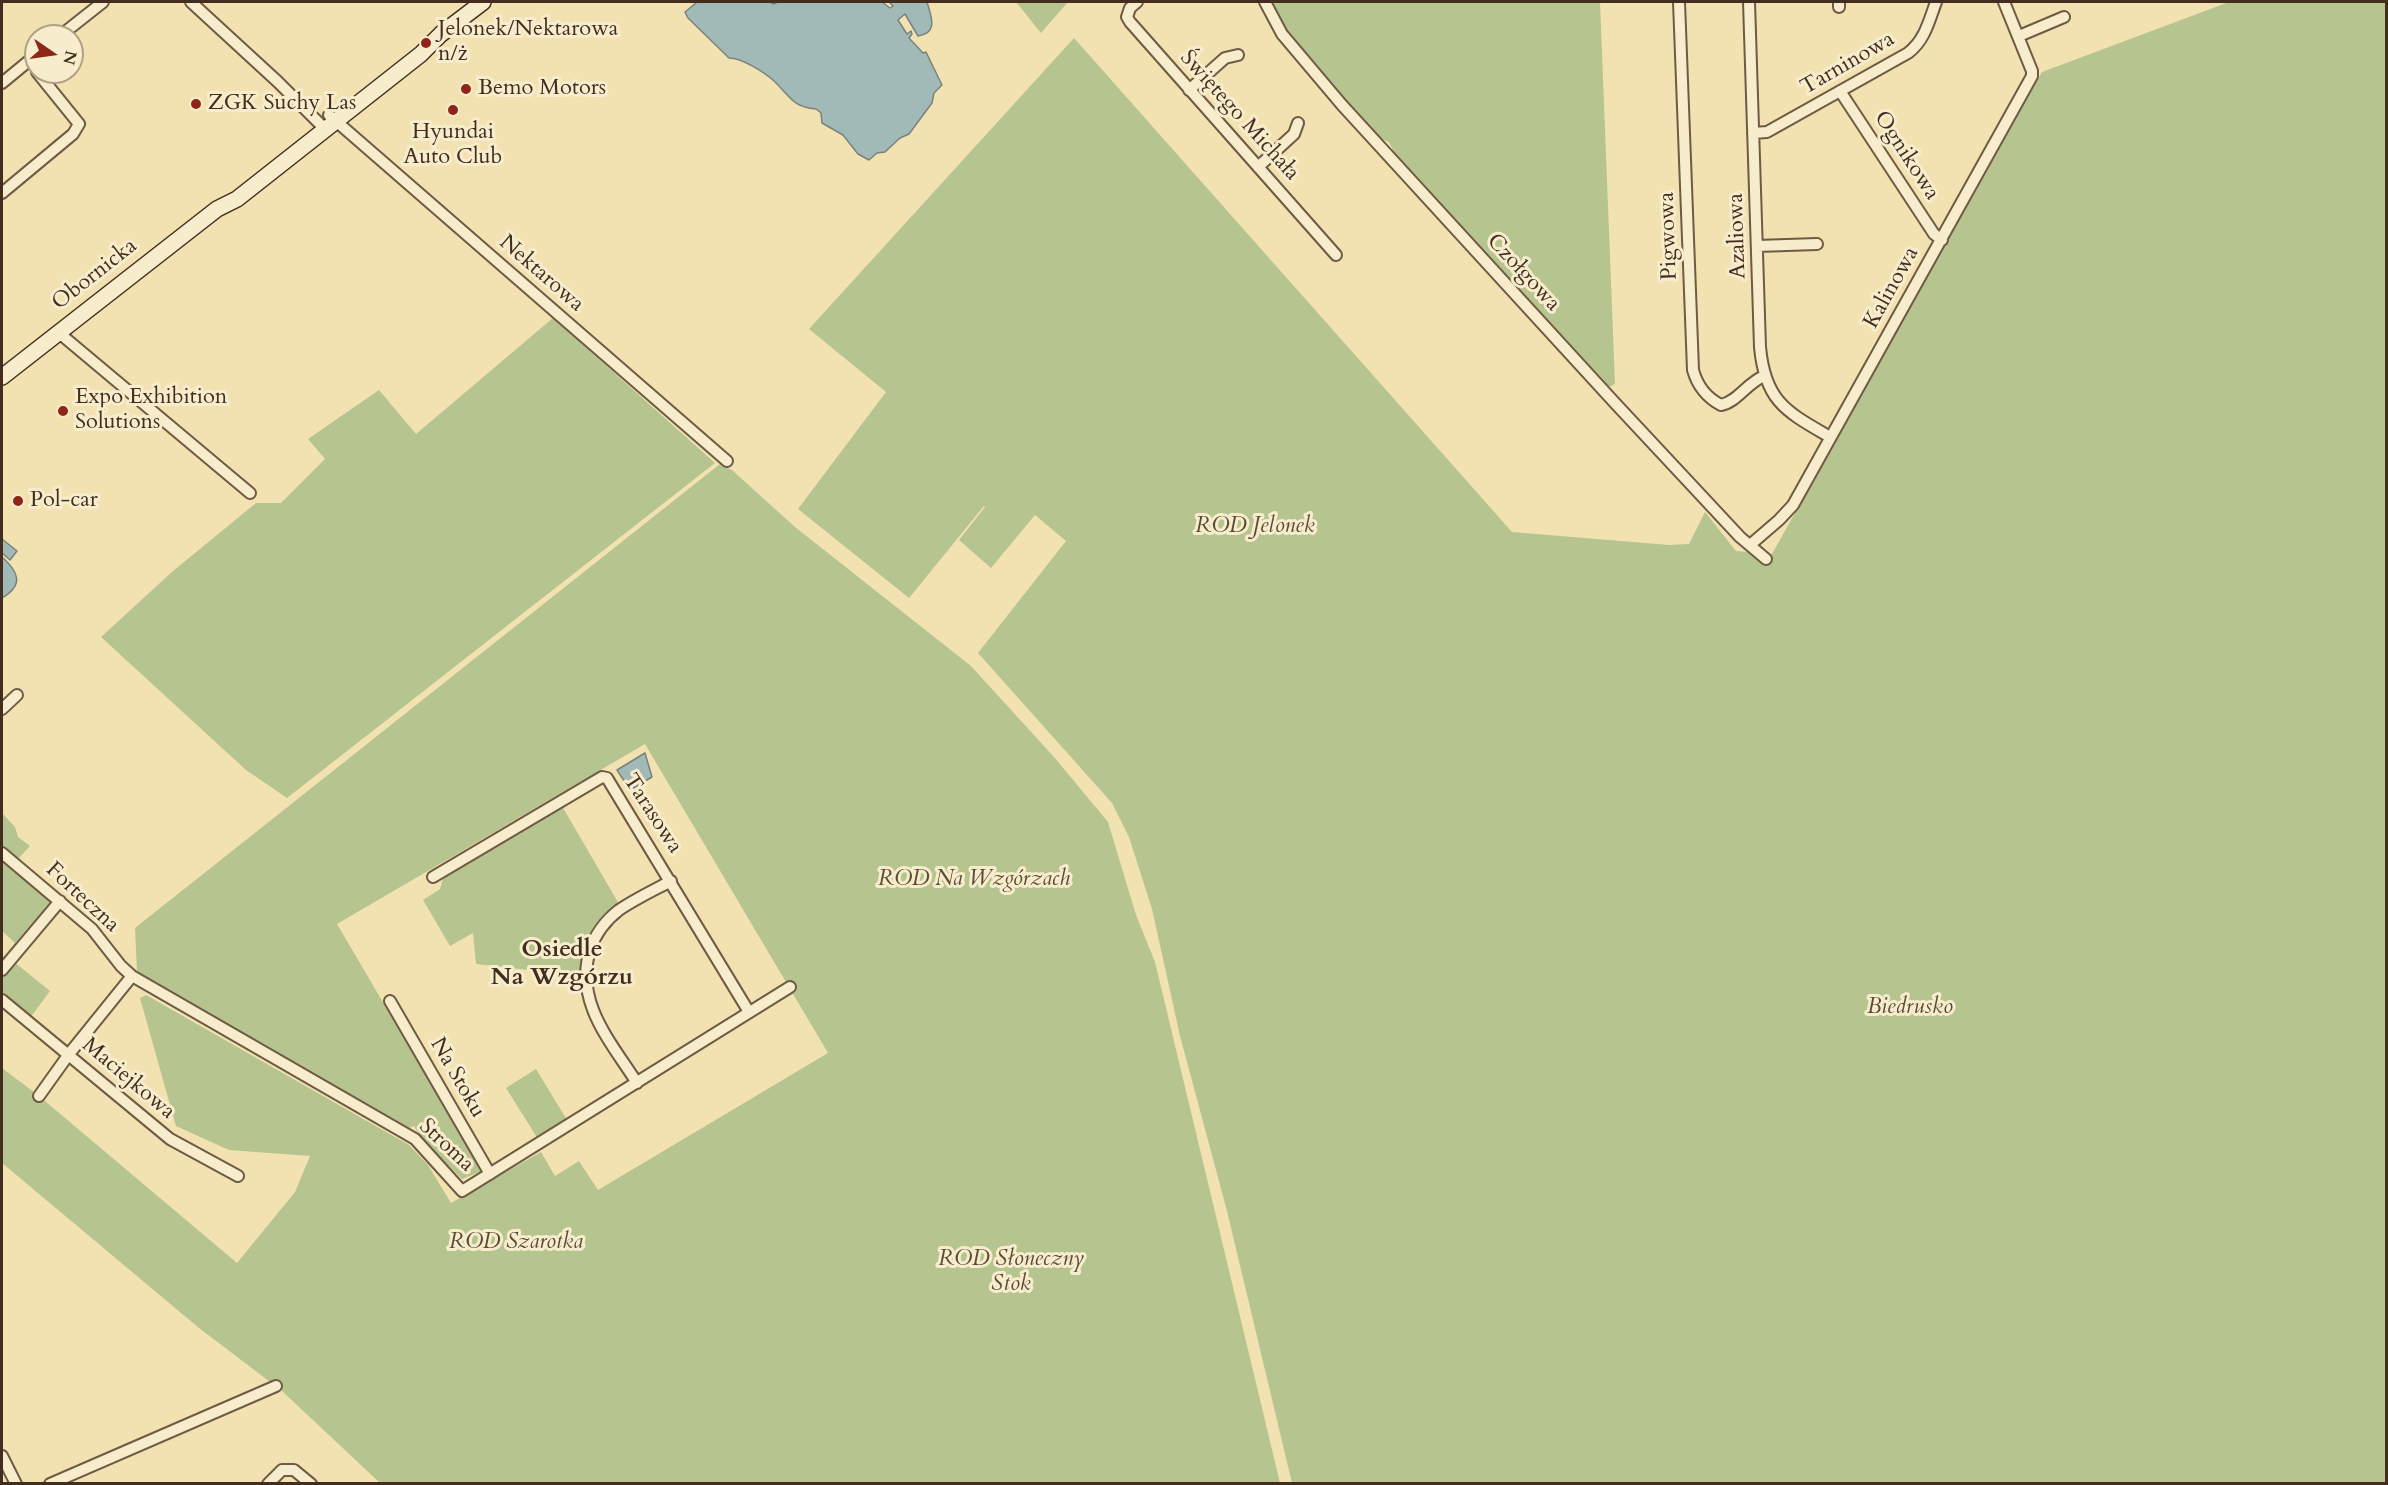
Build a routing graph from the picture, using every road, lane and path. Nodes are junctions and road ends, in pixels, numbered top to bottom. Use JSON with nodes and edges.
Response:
{"nodes":[{"id":1,"x":103,"y":2,"type":"edge"},
{"id":2,"x":191,"y":2,"type":"edge"},
{"id":3,"x":483,"y":2,"type":"edge"},
{"id":4,"x":1137,"y":2,"type":"edge"},
{"id":5,"x":1265,"y":2,"type":"edge"},
{"id":6,"x":1679,"y":2,"type":"edge"},
{"id":7,"x":1749,"y":2,"type":"edge"},
{"id":8,"x":1936,"y":2,"type":"edge"},
{"id":9,"x":2004,"y":2,"type":"edge"},
{"id":10,"x":2064,"y":17,"type":"dead end"},
{"id":11,"x":75,"y":24,"type":"edge"},
{"id":12,"x":2019,"y":36,"type":"junction"},
{"id":13,"x":1238,"y":55,"type":"dead end"},
{"id":14,"x":24,"y":65,"type":"edge"},
{"id":15,"x":2,"y":83,"type":"edge"},
{"id":16,"x":47,"y":84,"type":"edge"},
{"id":17,"x":1189,"y":90,"type":"junction"},
{"id":18,"x":1840,"y":91,"type":"junction"},
{"id":19,"x":328,"y":122,"type":"junction"},
{"id":20,"x":1298,"y":123,"type":"dead end"},
{"id":21,"x":1754,"y":133,"type":"junction"},
{"id":22,"x":1258,"y":167,"type":"junction"},
{"id":23,"x":2,"y":193,"type":"edge"},
{"id":24,"x":1942,"y":240,"type":"junction"},
{"id":25,"x":1817,"y":244,"type":"dead end"},
{"id":26,"x":1757,"y":246,"type":"junction"},
{"id":27,"x":1336,"y":255,"type":"dead end"},
{"id":28,"x":58,"y":332,"type":"junction"},
{"id":29,"x":1764,"y":376,"type":"junction"},
{"id":30,"x":2,"y":377,"type":"edge"},
{"id":31,"x":1830,"y":438,"type":"junction"},
{"id":32,"x":727,"y":461,"type":"dead end"},
{"id":33,"x":250,"y":492,"type":"dead end"},
{"id":34,"x":1750,"y":545,"type":"junction"},
{"id":35,"x":1766,"y":559,"type":"dead end"},
{"id":36,"x":17,"y":695,"type":"dead end"},
{"id":37,"x":2,"y":709,"type":"edge"},
{"id":38,"x":2,"y":853,"type":"edge"},
{"id":39,"x":433,"y":877,"type":"dead end"},
{"id":40,"x":671,"y":881,"type":"junction"},
{"id":41,"x":60,"y":901,"type":"junction"},
{"id":42,"x":2,"y":970,"type":"edge"},
{"id":43,"x":132,"y":976,"type":"junction"},
{"id":44,"x":790,"y":987,"type":"dead end"},
{"id":45,"x":2,"y":1000,"type":"edge"},
{"id":46,"x":390,"y":1001,"type":"dead end"},
{"id":47,"x":749,"y":1012,"type":"junction"},
{"id":48,"x":69,"y":1054,"type":"junction"},
{"id":49,"x":637,"y":1083,"type":"junction"},
{"id":50,"x":39,"y":1096,"type":"dead end"},
{"id":51,"x":490,"y":1174,"type":"junction"},
{"id":52,"x":238,"y":1176,"type":"dead end"},
{"id":53,"x":276,"y":1386,"type":"dead end"},
{"id":54,"x":2,"y":1456,"type":"edge"},
{"id":55,"x":16,"y":1484,"type":"edge"},
{"id":56,"x":50,"y":1484,"type":"edge"},
{"id":57,"x":268,"y":1484,"type":"edge"},
{"id":58,"x":311,"y":1484,"type":"edge"}],
"edges":[{"from":1,"to":11,"type":"street"},
{"from":2,"to":19,"type":"street","name":"Nektarowa"},
{"from":3,"to":19,"type":"main road","name":"Obornicka"},
{"from":4,"to":17,"type":"street","name":"Świętego Michała"},
{"from":5,"to":34,"type":"street","name":"Czołgowa"},
{"from":6,"to":29,"type":"street","name":"Pigwowa"},
{"from":7,"to":21,"type":"street","name":"Azaliowa"},
{"from":8,"to":18,"type":"street","name":"Tarninowa"},
{"from":9,"to":12,"type":"street","name":"Kalinowa"},
{"from":10,"to":12,"type":"street"},
{"from":12,"to":24,"type":"street","name":"Kalinowa"},
{"from":13,"to":17,"type":"street"},
{"from":14,"to":15,"type":"street"},
{"from":16,"to":23,"type":"street"},
{"from":17,"to":22,"type":"street","name":"Świętego Michała"},
{"from":18,"to":21,"type":"street","name":"Tarninowa"},
{"from":18,"to":24,"type":"street","name":"Ognikowa"},
{"from":19,"to":28,"type":"main road","name":"Obornicka"},
{"from":19,"to":32,"type":"street","name":"Nektarowa"},
{"from":20,"to":22,"type":"street"},
{"from":21,"to":26,"type":"street","name":"Azaliowa"},
{"from":22,"to":27,"type":"street","name":"Świętego Michała"},
{"from":24,"to":31,"type":"street","name":"Kalinowa"},
{"from":25,"to":26,"type":"street"},
{"from":26,"to":29,"type":"street","name":"Azaliowa"},
{"from":28,"to":30,"type":"main road","name":"Obornicka"},
{"from":28,"to":33,"type":"street"},
{"from":29,"to":31,"type":"street","name":"Azaliowa"},
{"from":31,"to":34,"type":"street","name":"Kalinowa"},
{"from":34,"to":35,"type":"street","name":"Czołgowa"},
{"from":36,"to":37,"type":"street"},
{"from":38,"to":41,"type":"street","name":"Forteczna"},
{"from":39,"to":40,"type":"street","name":"Tarasowa"},
{"from":40,"to":47,"type":"street","name":"Tarasowa"},
{"from":40,"to":49,"type":"street"},
{"from":41,"to":42,"type":"street"},
{"from":41,"to":43,"type":"street","name":"Forteczna"},
{"from":43,"to":48,"type":"street"},
{"from":43,"to":51,"type":"street","name":"Stroma"},
{"from":44,"to":47,"type":"street","name":"Stroma"},
{"from":45,"to":48,"type":"street","name":"Maciejkowa"},
{"from":46,"to":51,"type":"street","name":"Na Stoku"},
{"from":47,"to":49,"type":"street","name":"Stroma"},
{"from":48,"to":50,"type":"street"},
{"from":48,"to":52,"type":"street","name":"Maciejkowa"},
{"from":49,"to":51,"type":"street","name":"Stroma"},
{"from":53,"to":56,"type":"street"},
{"from":54,"to":55,"type":"street"},
{"from":57,"to":58,"type":"street"}]}
